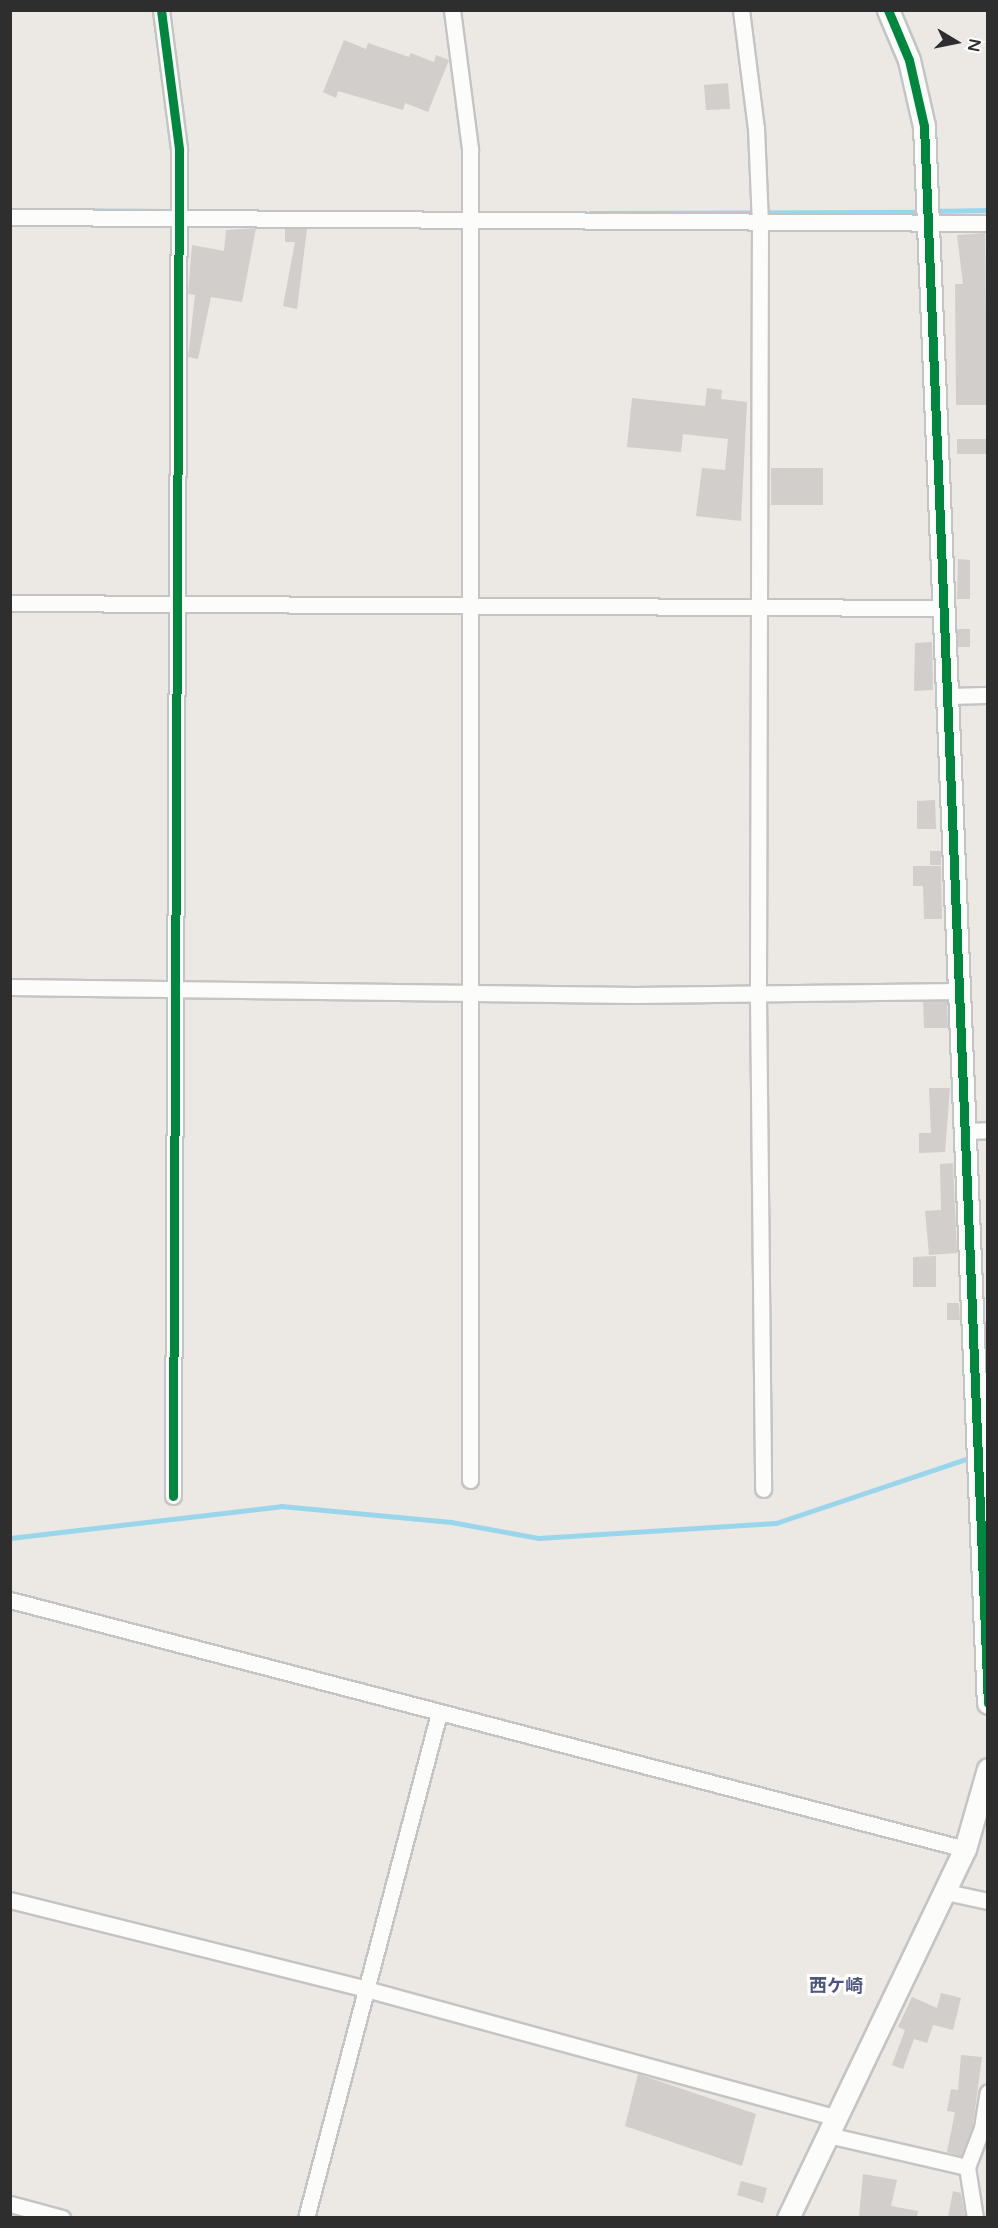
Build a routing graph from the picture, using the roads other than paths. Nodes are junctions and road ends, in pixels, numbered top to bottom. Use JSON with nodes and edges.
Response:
{"nodes":[{"id":1,"x":161,"y":10,"type":"edge"},
{"id":2,"x":452,"y":10,"type":"edge"},
{"id":3,"x":741,"y":10,"type":"edge"},
{"id":4,"x":888,"y":10,"type":"edge"},
{"id":5,"x":10,"y":217,"type":"edge"},
{"id":6,"x":178,"y":219,"type":"junction"},
{"id":7,"x":470,"y":220,"type":"junction"},
{"id":8,"x":760,"y":222,"type":"junction"},
{"id":9,"x":928,"y":222,"type":"junction"},
{"id":10,"x":987,"y":223,"type":"edge"},
{"id":11,"x":10,"y":603,"type":"edge"},
{"id":12,"x":178,"y":604,"type":"junction"},
{"id":13,"x":468,"y":606,"type":"junction"},
{"id":14,"x":757,"y":607,"type":"junction"},
{"id":15,"x":944,"y":608,"type":"junction"},
{"id":16,"x":987,"y":695,"type":"edge"},
{"id":17,"x":946,"y":696,"type":"junction"},
{"id":18,"x":10,"y":987,"type":"edge"},
{"id":19,"x":177,"y":987,"type":"junction"},
{"id":20,"x":959,"y":991,"type":"junction"},
{"id":21,"x":466,"y":994,"type":"junction"},
{"id":22,"x":758,"y":996,"type":"junction"},
{"id":23,"x":987,"y":1130,"type":"edge"},
{"id":24,"x":965,"y":1131,"type":"junction"},
{"id":25,"x":470,"y":1480,"type":"dead end"},
{"id":26,"x":984,"y":1482,"type":"edge"},
{"id":27,"x":763,"y":1489,"type":"dead end"},
{"id":28,"x":173,"y":1496,"type":"dead end"},
{"id":29,"x":10,"y":1600,"type":"edge"},
{"id":30,"x":987,"y":1703,"type":"edge"},
{"id":31,"x":439,"y":1713,"type":"junction"},
{"id":32,"x":987,"y":1769,"type":"edge"},
{"id":33,"x":965,"y":1849,"type":"junction"},
{"id":34,"x":946,"y":1892,"type":"junction"},
{"id":35,"x":10,"y":1900,"type":"edge"},
{"id":36,"x":987,"y":1901,"type":"edge"},
{"id":37,"x":366,"y":1989,"type":"junction"},
{"id":38,"x":987,"y":2092,"type":"edge"},
{"id":39,"x":832,"y":2126,"type":"junction"},
{"id":40,"x":967,"y":2167,"type":"junction"},
{"id":41,"x":10,"y":2204,"type":"edge"},
{"id":42,"x":62,"y":2217,"type":"edge"},
{"id":43,"x":306,"y":2217,"type":"edge"},
{"id":44,"x":788,"y":2217,"type":"edge"},
{"id":45,"x":975,"y":2217,"type":"edge"}],
"edges":[{"from":1,"to":6,"type":"street"},
{"from":2,"to":7,"type":"street"},
{"from":3,"to":8,"type":"street"},
{"from":4,"to":9,"type":"street"},
{"from":5,"to":6,"type":"street"},
{"from":6,"to":7,"type":"street"},
{"from":6,"to":12,"type":"street"},
{"from":7,"to":8,"type":"street"},
{"from":7,"to":13,"type":"street"},
{"from":8,"to":9,"type":"street"},
{"from":8,"to":14,"type":"street"},
{"from":9,"to":10,"type":"street"},
{"from":9,"to":15,"type":"street"},
{"from":11,"to":12,"type":"street"},
{"from":12,"to":13,"type":"street"},
{"from":12,"to":19,"type":"street"},
{"from":13,"to":14,"type":"street"},
{"from":13,"to":21,"type":"street"},
{"from":14,"to":15,"type":"street"},
{"from":14,"to":22,"type":"street"},
{"from":15,"to":17,"type":"street"},
{"from":16,"to":17,"type":"street"},
{"from":17,"to":20,"type":"street"},
{"from":18,"to":19,"type":"street"},
{"from":19,"to":21,"type":"street"},
{"from":19,"to":28,"type":"street"},
{"from":20,"to":22,"type":"street"},
{"from":20,"to":24,"type":"street"},
{"from":21,"to":22,"type":"street"},
{"from":21,"to":25,"type":"street"},
{"from":22,"to":27,"type":"street"},
{"from":23,"to":24,"type":"street"},
{"from":24,"to":26,"type":"street"},
{"from":26,"to":30,"type":"street"},
{"from":29,"to":31,"type":"street"},
{"from":31,"to":33,"type":"street"},
{"from":31,"to":37,"type":"street"},
{"from":32,"to":33,"type":"street"},
{"from":33,"to":34,"type":"street"},
{"from":34,"to":36,"type":"street"},
{"from":34,"to":39,"type":"street"},
{"from":35,"to":37,"type":"street"},
{"from":37,"to":39,"type":"street"},
{"from":37,"to":43,"type":"street"},
{"from":38,"to":40,"type":"street"},
{"from":39,"to":40,"type":"street"},
{"from":39,"to":44,"type":"street"},
{"from":40,"to":45,"type":"street"},
{"from":41,"to":42,"type":"street"}]}
